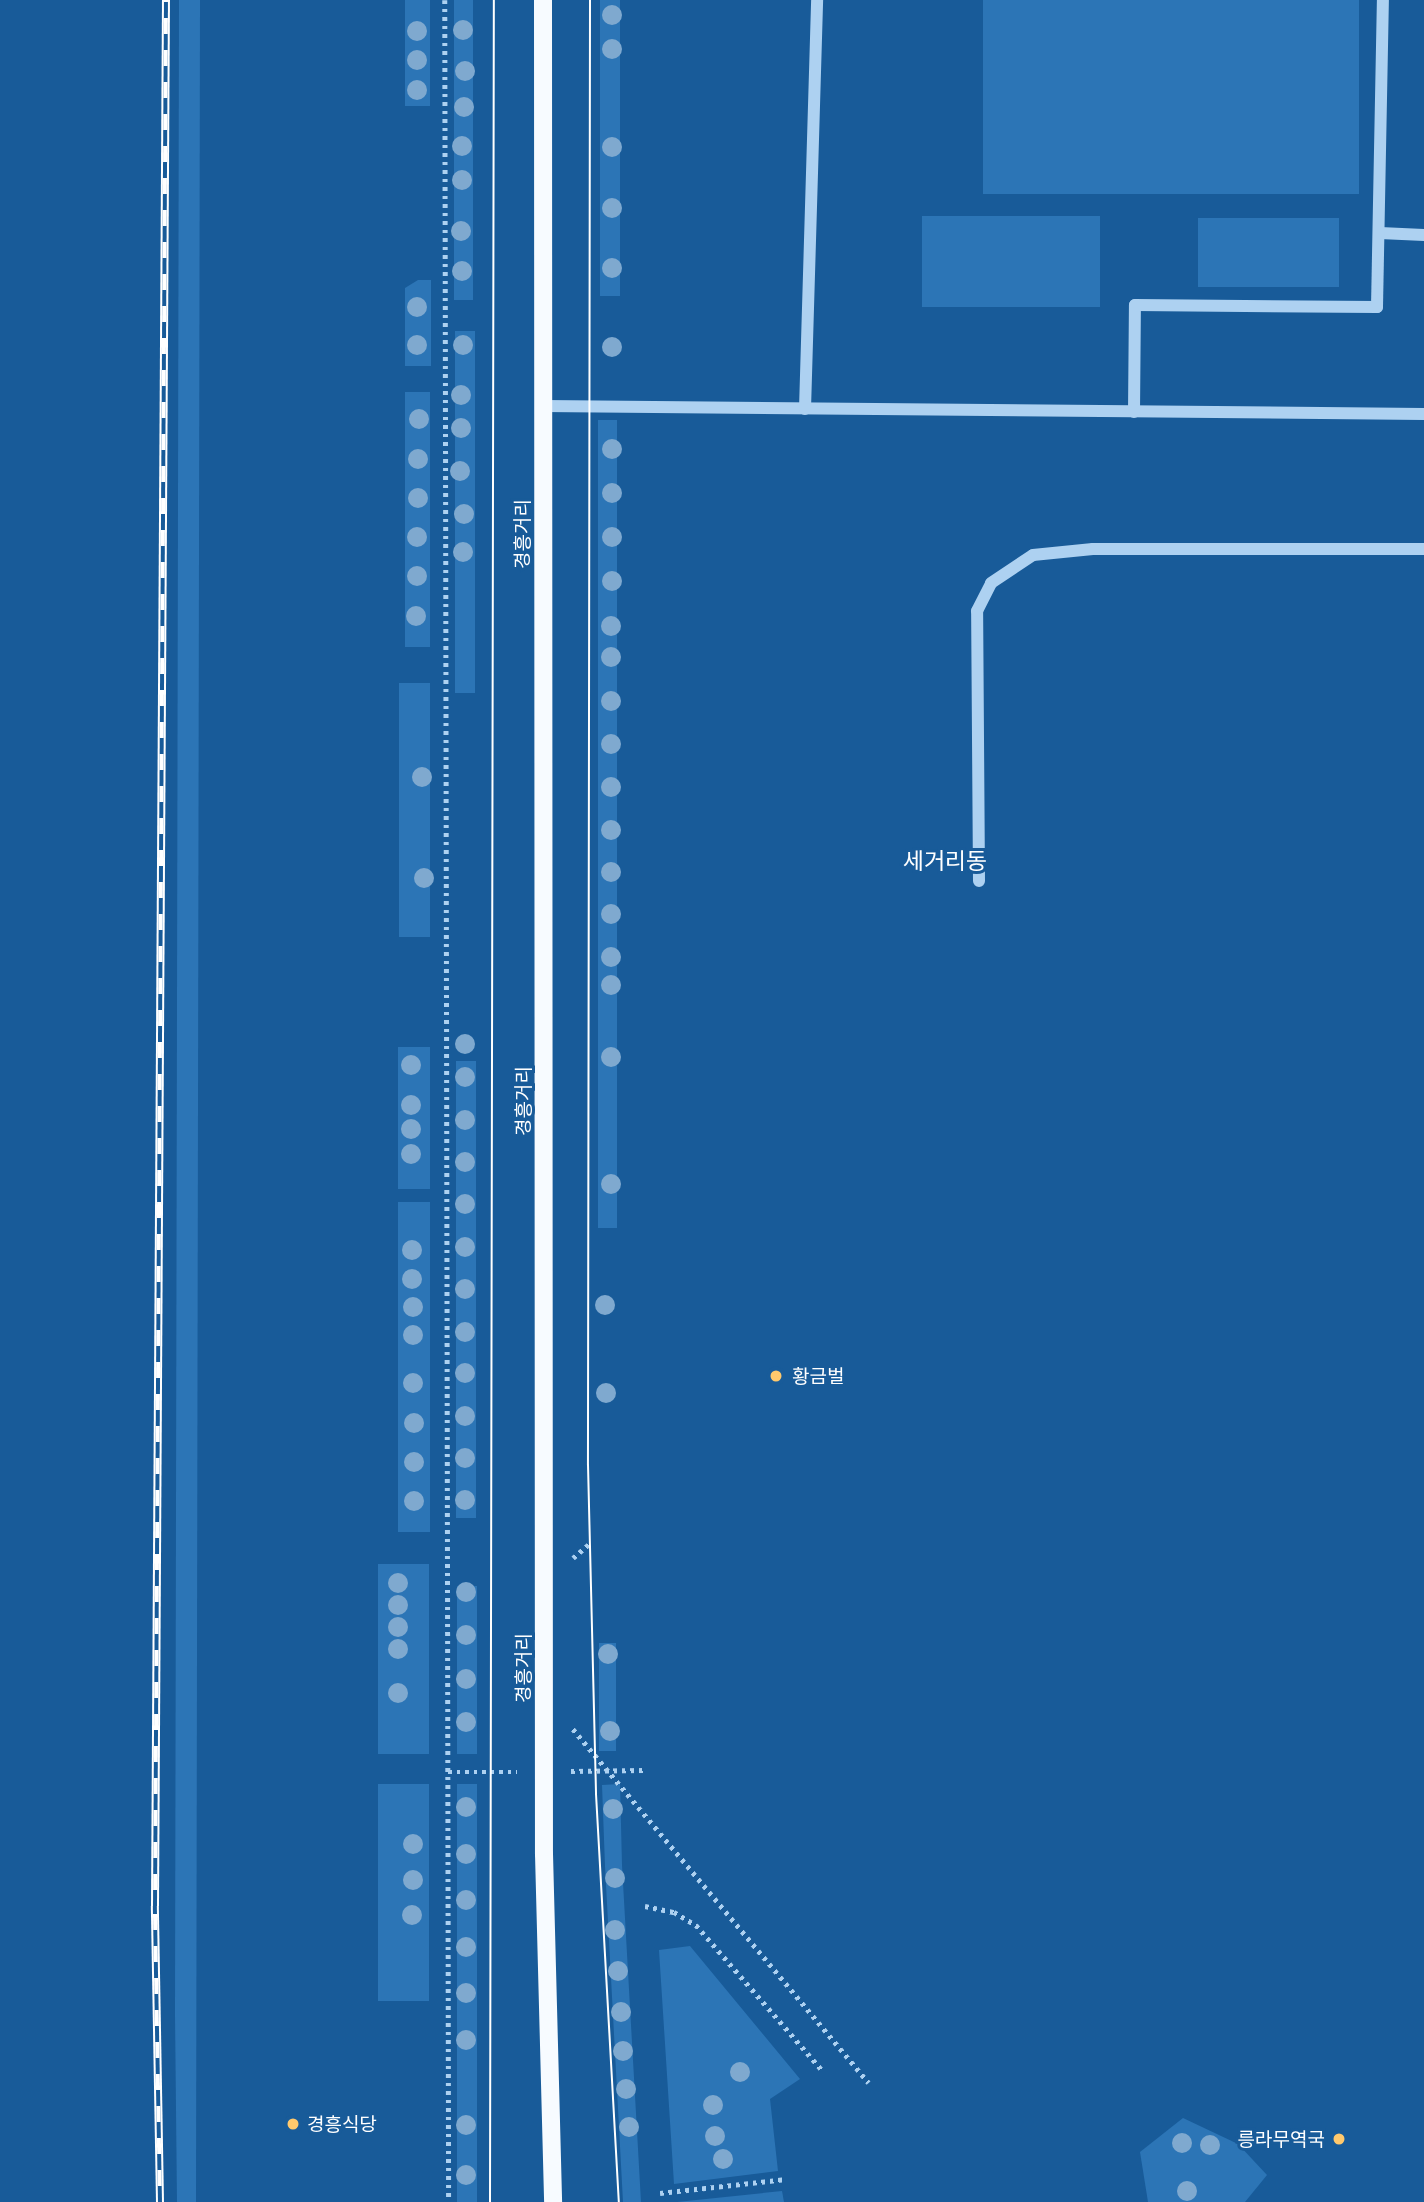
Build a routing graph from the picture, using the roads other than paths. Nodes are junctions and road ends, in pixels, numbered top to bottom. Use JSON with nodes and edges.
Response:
{"nodes":[{"id":1,"x":543,"y":0,"type":"edge"},
{"id":2,"x":817,"y":0,"type":"edge"},
{"id":3,"x":1383,"y":0,"type":"edge"},
{"id":4,"x":1380,"y":233,"type":"junction"},
{"id":5,"x":1424,"y":235,"type":"edge"},
{"id":6,"x":543,"y":405,"type":"junction"},
{"id":7,"x":805,"y":409,"type":"junction"},
{"id":8,"x":1134,"y":412,"type":"junction"},
{"id":9,"x":1424,"y":414,"type":"edge"},
{"id":10,"x":1424,"y":549,"type":"edge"},
{"id":11,"x":979,"y":881,"type":"dead end"},
{"id":12,"x":553,"y":2202,"type":"edge"}],
"edges":[{"from":1,"to":6,"type":"main road","name":"경흥거리"},
{"from":2,"to":7,"type":"street"},
{"from":3,"to":4,"type":"street"},
{"from":4,"to":5,"type":"street"},
{"from":4,"to":8,"type":"street"},
{"from":6,"to":7,"type":"street"},
{"from":6,"to":12,"type":"main road","name":"경흥거리"},
{"from":7,"to":8,"type":"street"},
{"from":8,"to":9,"type":"street"},
{"from":10,"to":11,"type":"street"}]}
